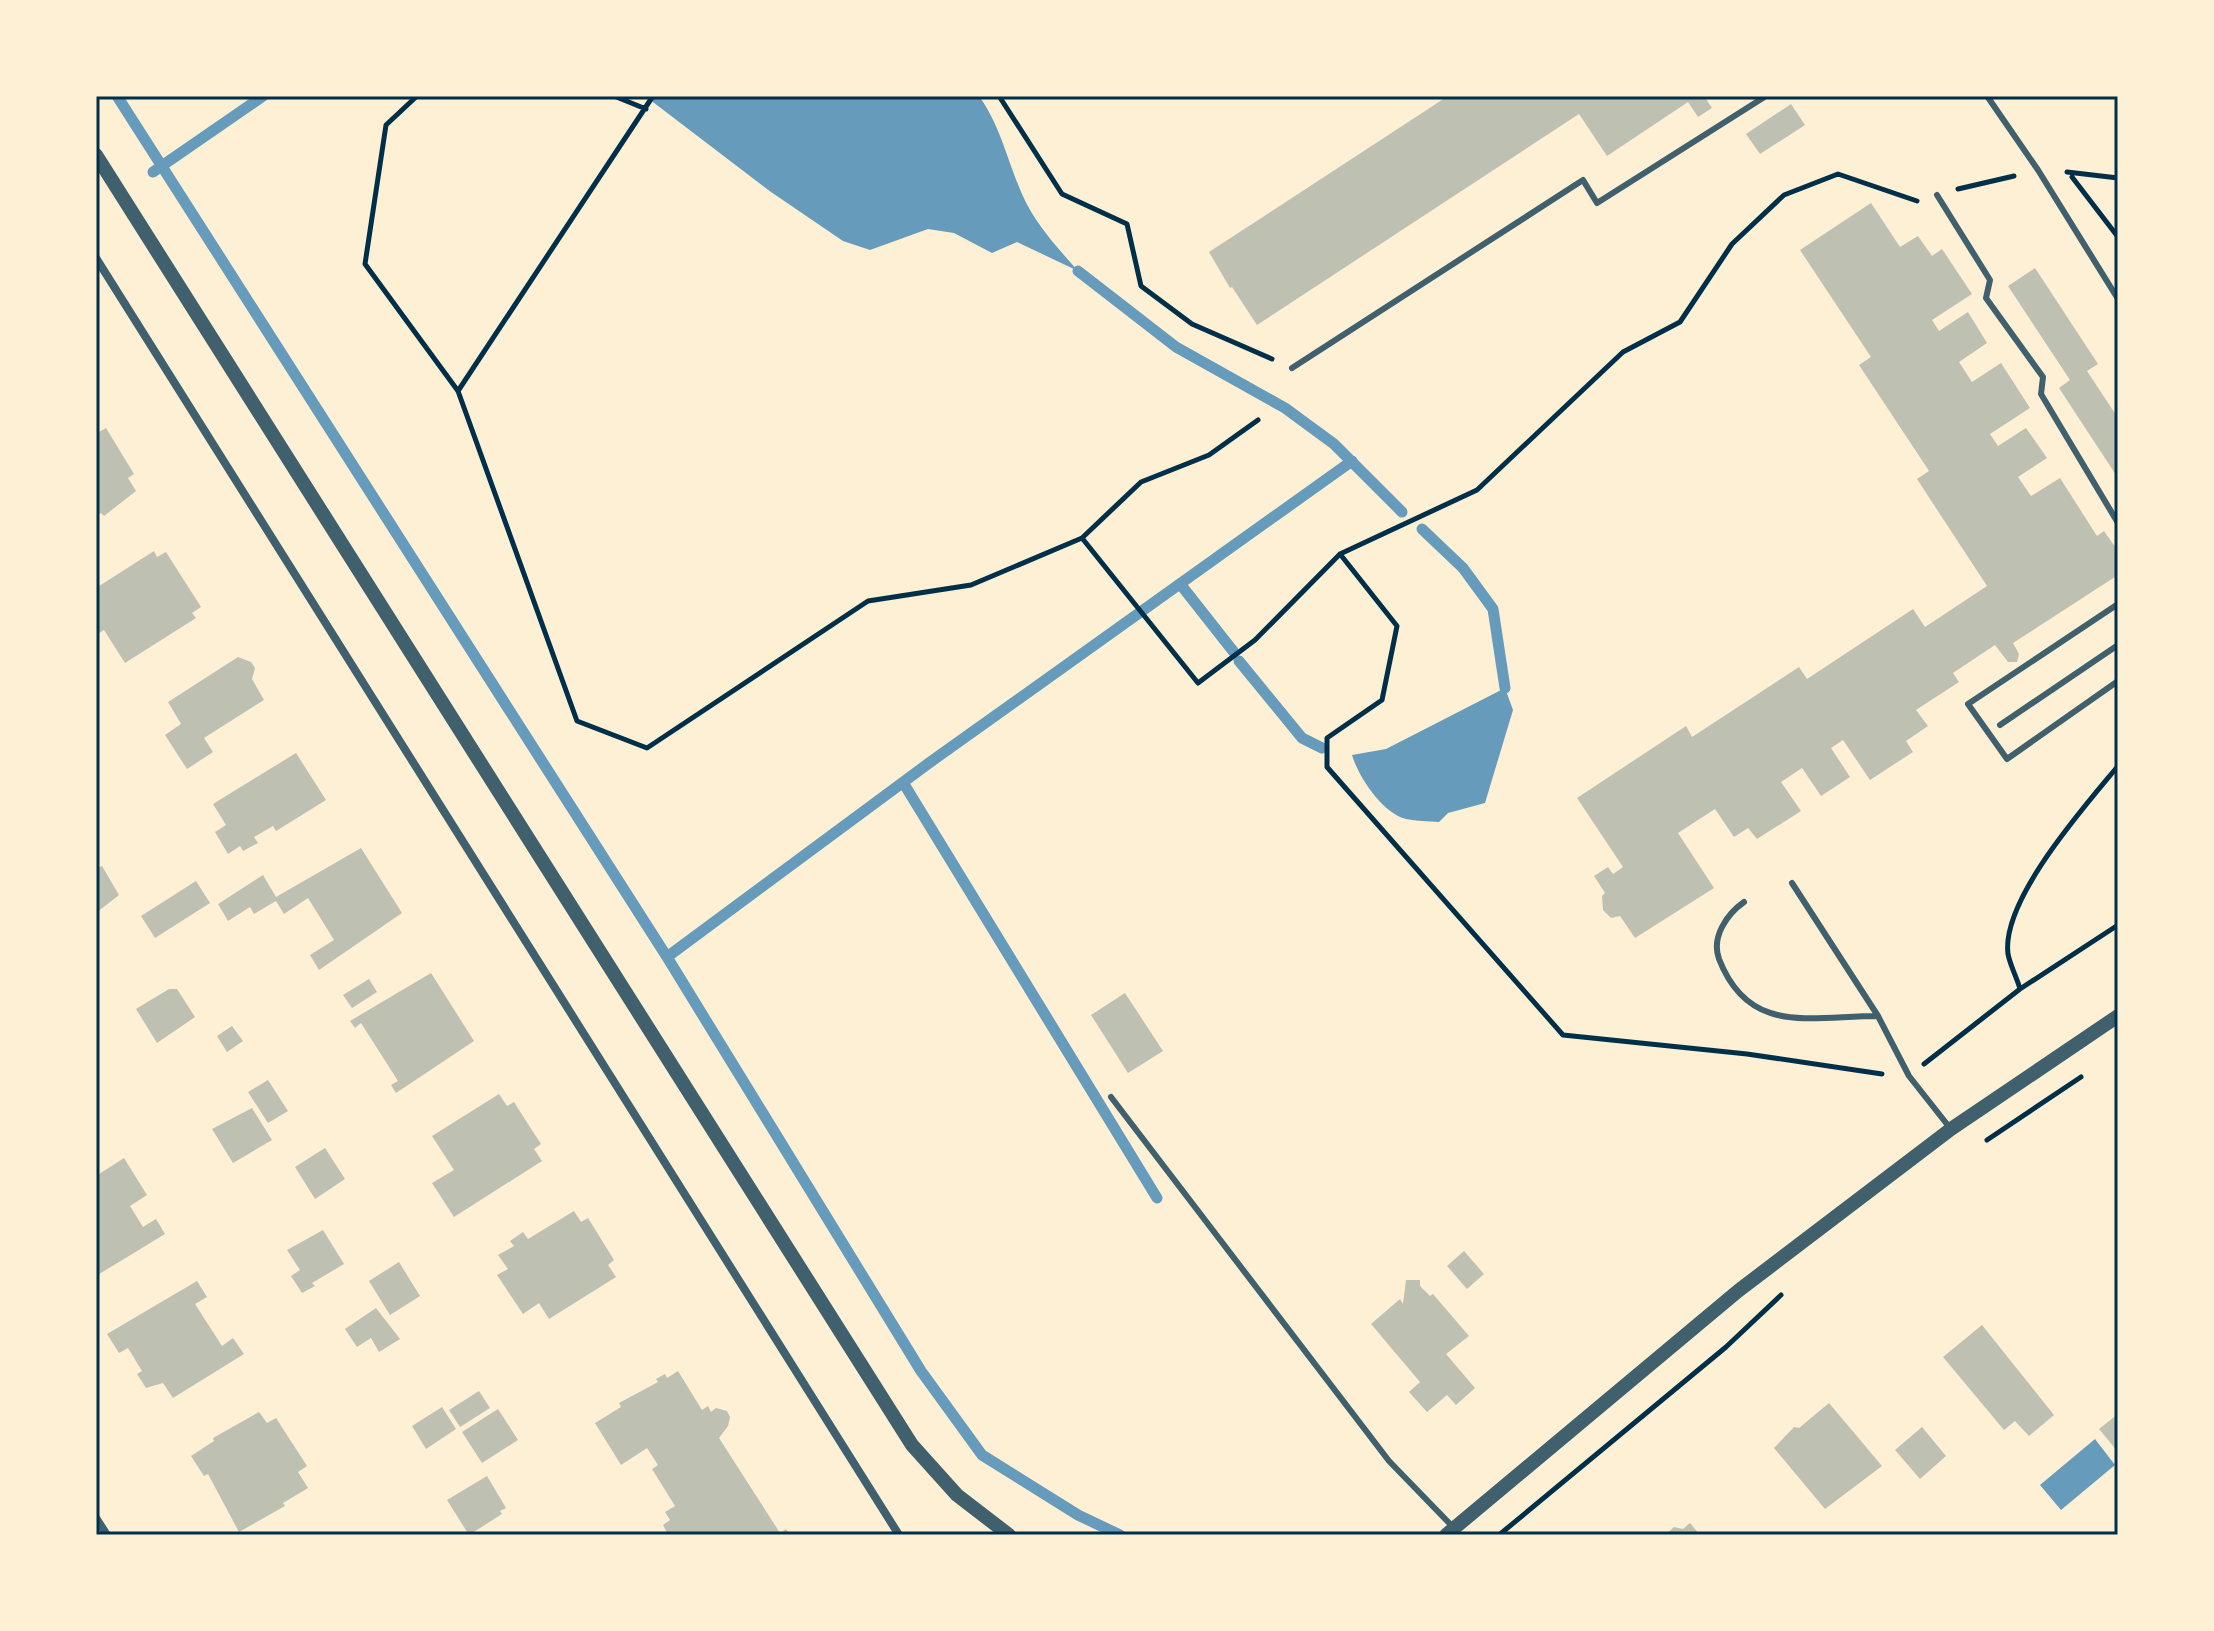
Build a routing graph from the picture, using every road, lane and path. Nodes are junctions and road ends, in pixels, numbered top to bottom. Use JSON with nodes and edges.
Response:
{"nodes":[{"id":1,"x":417,"y":96,"type":"edge"},
{"id":2,"x":614,"y":96,"type":"edge"},
{"id":3,"x":653,"y":96,"type":"edge"},
{"id":4,"x":999,"y":96,"type":"edge"},
{"id":5,"x":1766,"y":96,"type":"edge"},
{"id":6,"x":1987,"y":96,"type":"edge"},
{"id":7,"x":646,"y":109,"type":"junction"},
{"id":8,"x":96,"y":155,"type":"edge"},
{"id":9,"x":2038,"y":170,"type":"junction"},
{"id":10,"x":2118,"y":178,"type":"edge"},
{"id":11,"x":1937,"y":195,"type":"junction"},
{"id":12,"x":2118,"y":237,"type":"edge"},
{"id":13,"x":96,"y":258,"type":"edge"},
{"id":14,"x":2118,"y":299,"type":"edge"},
{"id":15,"x":1292,"y":368,"type":"joint"},
{"id":16,"x":458,"y":391,"type":"junction"},
{"id":17,"x":1258,"y":420,"type":"dead end"},
{"id":18,"x":2118,"y":523,"type":"edge"},
{"id":19,"x":1082,"y":538,"type":"junction"},
{"id":20,"x":1340,"y":554,"type":"junction"},
{"id":21,"x":2118,"y":604,"type":"edge"},
{"id":22,"x":2118,"y":645,"type":"edge"},
{"id":23,"x":2118,"y":681,"type":"edge"},
{"id":24,"x":2000,"y":725,"type":"dead end"},
{"id":25,"x":2118,"y":766,"type":"edge"},
{"id":26,"x":1792,"y":883,"type":"dead end"},
{"id":27,"x":1744,"y":902,"type":"dead end"},
{"id":28,"x":2118,"y":925,"type":"edge"},
{"id":29,"x":2020,"y":989,"type":"junction"},
{"id":30,"x":1878,"y":1016,"type":"junction"},
{"id":31,"x":2118,"y":1016,"type":"edge"},
{"id":32,"x":2092,"y":1069,"type":"dead end"},
{"id":33,"x":1909,"y":1076,"type":"junction"},
{"id":34,"x":1111,"y":1097,"type":"dead end"},
{"id":35,"x":1951,"y":1129,"type":"junction"},
{"id":36,"x":1975,"y":1147,"type":"dead end"},
{"id":37,"x":1784,"y":1292,"type":"dead end"},
{"id":38,"x":96,"y":1518,"type":"edge"},
{"id":39,"x":1453,"y":1533,"type":"edge"},
{"id":40,"x":107,"y":1535,"type":"edge"},
{"id":41,"x":899,"y":1535,"type":"edge"},
{"id":42,"x":1009,"y":1535,"type":"edge"},
{"id":43,"x":1499,"y":1535,"type":"edge"}],
"edges":[{"from":1,"to":16,"type":"path"},
{"from":2,"to":7,"type":"path"},
{"from":3,"to":7,"type":"path"},
{"from":4,"to":15,"type":"path"},
{"from":5,"to":15,"type":"lane"},
{"from":6,"to":9,"type":"lane"},
{"from":7,"to":16,"type":"path"},
{"from":8,"to":42,"type":"street"},
{"from":9,"to":11,"type":"path"},
{"from":9,"to":14,"type":"lane"},
{"from":10,"to":12,"type":"path"},
{"from":11,"to":18,"type":"lane"},
{"from":11,"to":20,"type":"path"},
{"from":13,"to":41,"type":"street"},
{"from":16,"to":19,"type":"path"},
{"from":17,"to":19,"type":"path"},
{"from":19,"to":20,"type":"path"},
{"from":20,"to":33,"type":"path"},
{"from":21,"to":23,"type":"lane"},
{"from":22,"to":24,"type":"lane"},
{"from":25,"to":29,"type":"path"},
{"from":26,"to":30,"type":"lane"},
{"from":27,"to":30,"type":"lane"},
{"from":28,"to":29,"type":"path"},
{"from":29,"to":33,"type":"path"},
{"from":30,"to":33,"type":"lane"},
{"from":31,"to":35,"type":"street"},
{"from":32,"to":36,"type":"path"},
{"from":33,"to":35,"type":"lane"},
{"from":34,"to":39,"type":"lane"},
{"from":35,"to":39,"type":"street"},
{"from":37,"to":43,"type":"path"},
{"from":38,"to":40,"type":"street"}]}
